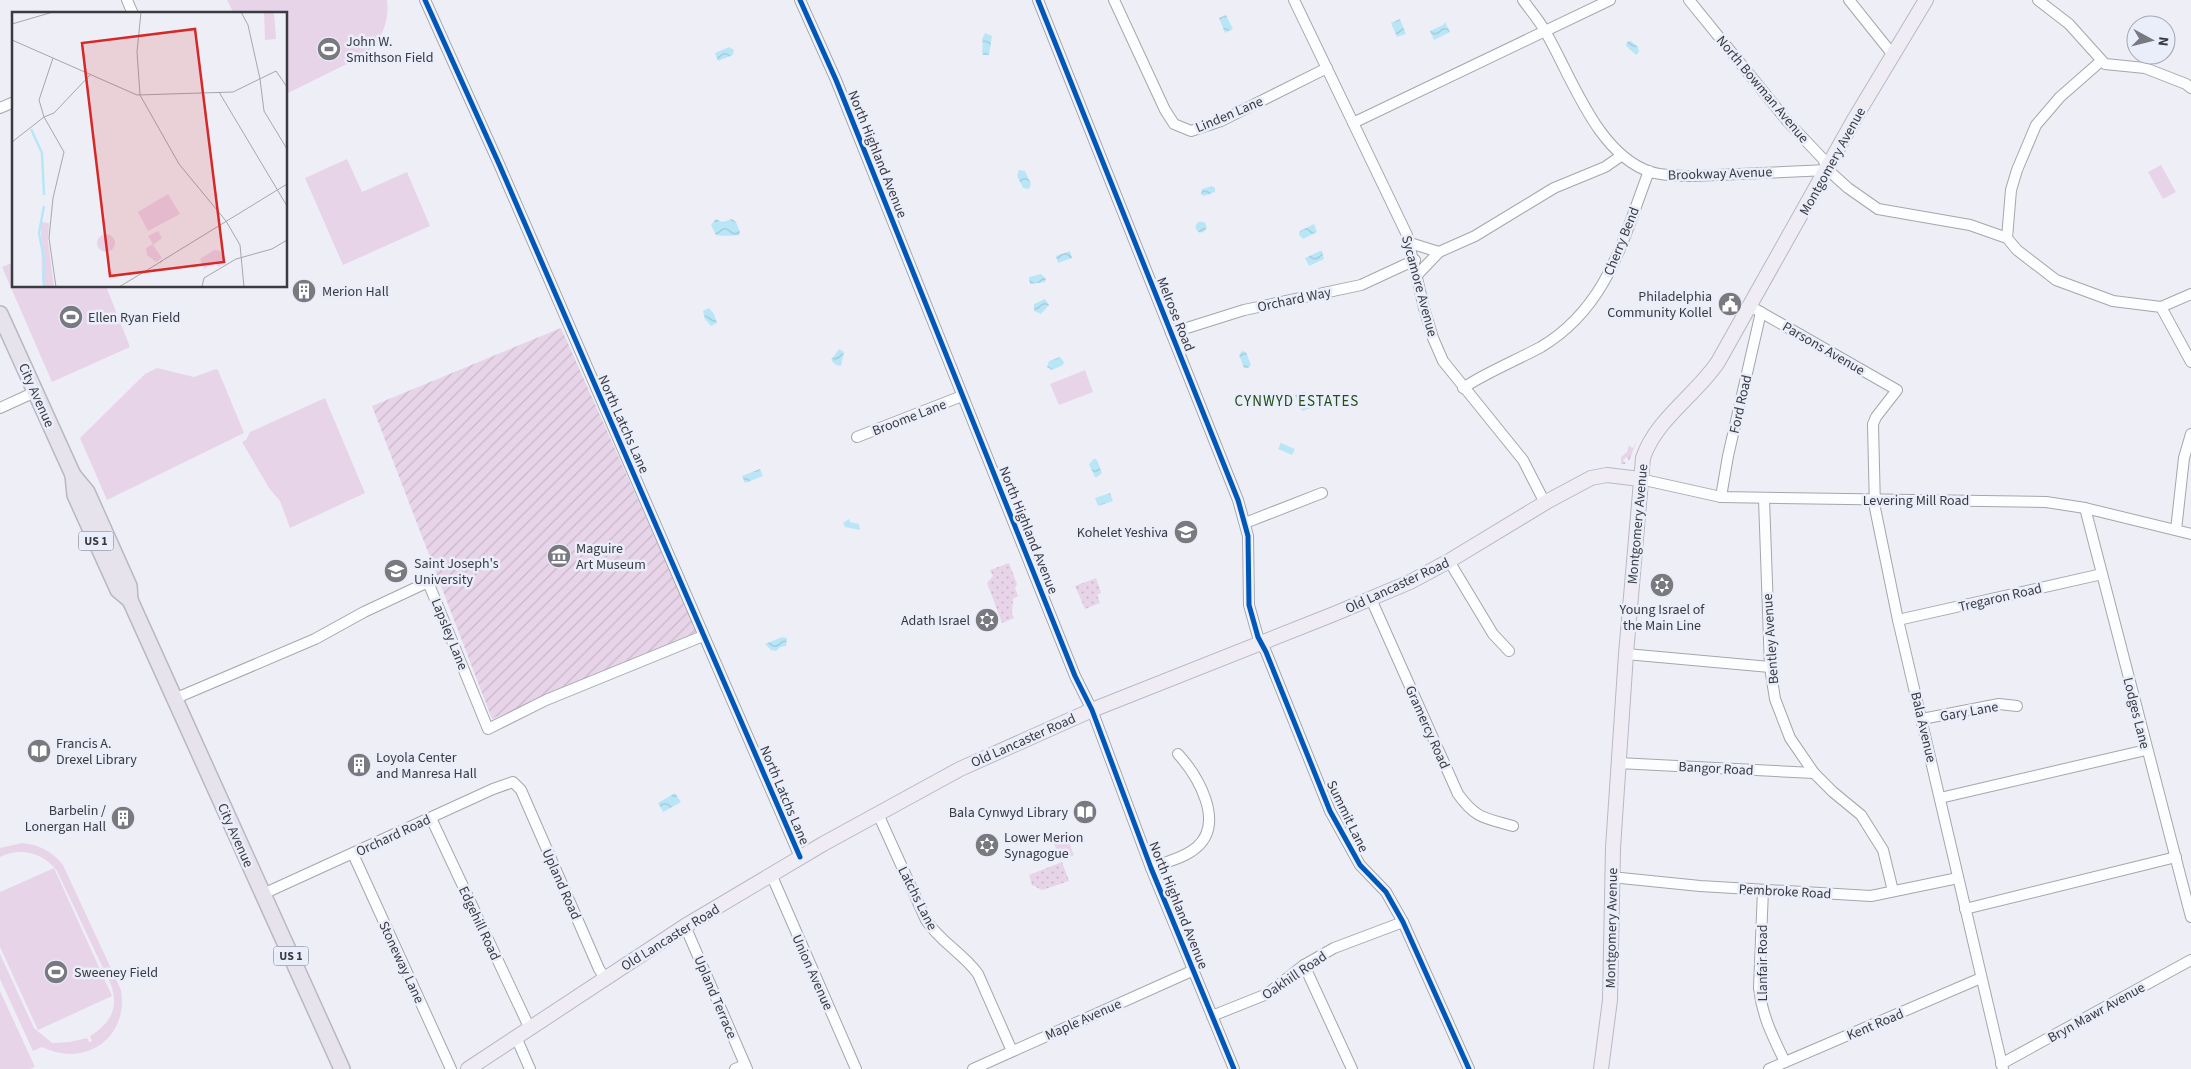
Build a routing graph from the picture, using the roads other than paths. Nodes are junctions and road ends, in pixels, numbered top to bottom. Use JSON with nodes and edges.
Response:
{"nodes":[{"id":1,"x":127,"y":0,"type":"edge"},
{"id":2,"x":425,"y":0,"type":"edge"},
{"id":3,"x":800,"y":0,"type":"edge"},
{"id":4,"x":1038,"y":0,"type":"edge"},
{"id":5,"x":1114,"y":0,"type":"edge"},
{"id":6,"x":1294,"y":0,"type":"edge"},
{"id":7,"x":1523,"y":0,"type":"edge"},
{"id":8,"x":1610,"y":0,"type":"edge"},
{"id":9,"x":1688,"y":0,"type":"edge"},
{"id":10,"x":1848,"y":0,"type":"edge"},
{"id":11,"x":1926,"y":0,"type":"edge"},
{"id":12,"x":2038,"y":0,"type":"edge"},
{"id":13,"x":132,"y":12,"type":"edge"},
{"id":14,"x":1545,"y":30,"type":"junction"},
{"id":15,"x":1893,"y":55,"type":"junction"},
{"id":16,"x":2101,"y":61,"type":"junction"},
{"id":17,"x":1327,"y":68,"type":"junction"},
{"id":18,"x":2191,"y":88,"type":"edge"},
{"id":19,"x":12,"y":103,"type":"edge"},
{"id":20,"x":0,"y":108,"type":"edge"},
{"id":21,"x":1353,"y":123,"type":"junction"},
{"id":22,"x":1621,"y":156,"type":"junction"},
{"id":23,"x":1828,"y":170,"type":"junction"},
{"id":24,"x":1649,"y":172,"type":"junction"},
{"id":25,"x":2007,"y":238,"type":"junction"},
{"id":26,"x":1410,"y":243,"type":"junction"},
{"id":27,"x":1439,"y":252,"type":"junction"},
{"id":28,"x":1415,"y":260,"type":"junction"},
{"id":29,"x":1418,"y":274,"type":"junction"},
{"id":30,"x":2191,"y":294,"type":"edge"},
{"id":31,"x":2161,"y":308,"type":"junction"},
{"id":32,"x":1755,"y":309,"type":"junction"},
{"id":33,"x":0,"y":314,"type":"edge"},
{"id":34,"x":1171,"y":332,"type":"junction"},
{"id":35,"x":2191,"y":362,"type":"edge"},
{"id":36,"x":1463,"y":388,"type":"junction"},
{"id":37,"x":1897,"y":390,"type":"joint"},
{"id":38,"x":35,"y":392,"type":"junction"},
{"id":39,"x":962,"y":396,"type":"junction"},
{"id":40,"x":0,"y":408,"type":"edge"},
{"id":41,"x":2191,"y":434,"type":"edge"},
{"id":42,"x":857,"y":437,"type":"dead end"},
{"id":43,"x":1640,"y":479,"type":"junction"},
{"id":44,"x":1322,"y":493,"type":"dead end"},
{"id":45,"x":1721,"y":497,"type":"junction"},
{"id":46,"x":1764,"y":498,"type":"junction"},
{"id":47,"x":1873,"y":500,"type":"junction"},
{"id":48,"x":1545,"y":503,"type":"junction"},
{"id":49,"x":2085,"y":508,"type":"junction"},
{"id":50,"x":1245,"y":523,"type":"junction"},
{"id":51,"x":2176,"y":530,"type":"junction"},
{"id":52,"x":2191,"y":534,"type":"edge"},
{"id":53,"x":1449,"y":562,"type":"junction"},
{"id":54,"x":2102,"y":574,"type":"junction"},
{"id":55,"x":1371,"y":599,"type":"junction"},
{"id":56,"x":1898,"y":620,"type":"junction"},
{"id":57,"x":703,"y":636,"type":"junction"},
{"id":58,"x":1262,"y":643,"type":"junction"},
{"id":59,"x":1509,"y":650,"type":"dead end"},
{"id":60,"x":1626,"y":654,"type":"junction"},
{"id":61,"x":1770,"y":667,"type":"junction"},
{"id":62,"x":174,"y":699,"type":"junction"},
{"id":63,"x":2017,"y":706,"type":"dead end"},
{"id":64,"x":1092,"y":710,"type":"junction"},
{"id":65,"x":1922,"y":719,"type":"junction"},
{"id":66,"x":2146,"y":750,"type":"junction"},
{"id":67,"x":1178,"y":754,"type":"dead end"},
{"id":68,"x":1618,"y":763,"type":"junction"},
{"id":69,"x":1814,"y":774,"type":"junction"},
{"id":70,"x":521,"y":790,"type":"joint"},
{"id":71,"x":1940,"y":798,"type":"junction"},
{"id":72,"x":878,"y":814,"type":"junction"},
{"id":73,"x":431,"y":818,"type":"junction"},
{"id":74,"x":1513,"y":826,"type":"dead end"},
{"id":75,"x":353,"y":854,"type":"junction"},
{"id":76,"x":800,"y":857,"type":"junction"},
{"id":77,"x":2176,"y":858,"type":"junction"},
{"id":78,"x":1151,"y":868,"type":"junction"},
{"id":79,"x":770,"y":874,"type":"junction"},
{"id":80,"x":1611,"y":877,"type":"junction"},
{"id":81,"x":1958,"y":878,"type":"junction"},
{"id":82,"x":1763,"y":890,"type":"junction"},
{"id":83,"x":1894,"y":891,"type":"junction"},
{"id":84,"x":263,"y":894,"type":"junction"},
{"id":85,"x":1965,"y":909,"type":"junction"},
{"id":86,"x":2191,"y":917,"type":"edge"},
{"id":87,"x":1403,"y":922,"type":"junction"},
{"id":88,"x":685,"y":926,"type":"junction"},
{"id":89,"x":2191,"y":960,"type":"edge"},
{"id":90,"x":1304,"y":965,"type":"junction"},
{"id":91,"x":1194,"y":970,"type":"junction"},
{"id":92,"x":605,"y":978,"type":"junction"},
{"id":93,"x":1981,"y":978,"type":"junction"},
{"id":94,"x":1212,"y":1016,"type":"junction"},
{"id":95,"x":530,"y":1029,"type":"junction"},
{"id":96,"x":516,"y":1037,"type":"junction"},
{"id":97,"x":1012,"y":1051,"type":"junction"},
{"id":98,"x":1785,"y":1062,"type":"junction"},
{"id":99,"x":2002,"y":1066,"type":"edge"},
{"id":100,"x":742,"y":1068,"type":"edge"},
{"id":101,"x":342,"y":1069,"type":"edge"},
{"id":102,"x":452,"y":1069,"type":"edge"},
{"id":103,"x":468,"y":1069,"type":"edge"},
{"id":104,"x":530,"y":1069,"type":"edge"},
{"id":105,"x":856,"y":1069,"type":"edge"},
{"id":106,"x":973,"y":1069,"type":"edge"},
{"id":107,"x":1234,"y":1069,"type":"edge"},
{"id":108,"x":1352,"y":1069,"type":"edge"},
{"id":109,"x":1469,"y":1069,"type":"edge"},
{"id":110,"x":1601,"y":1069,"type":"edge"},
{"id":111,"x":1769,"y":1069,"type":"edge"}],
"edges":[{"from":1,"to":13,"type":"street"},
{"from":2,"to":57,"type":"street","name":"North Latchs Lane"},
{"from":3,"to":39,"type":"street","name":"North Highland Avenue"},
{"from":4,"to":34,"type":"street","name":"Melrose Road"},
{"from":5,"to":17,"type":"street","name":"Linden Lane"},
{"from":6,"to":17,"type":"street","name":"Sycamore Avenue"},
{"from":7,"to":14,"type":"street","name":"Brookway Avenue"},
{"from":8,"to":14,"type":"street"},
{"from":9,"to":23,"type":"street","name":"North Bowman Avenue"},
{"from":10,"to":15,"type":"street"},
{"from":11,"to":15,"type":"main road","name":"Montgomery Avenue"},
{"from":12,"to":16,"type":"street"},
{"from":14,"to":21,"type":"street"},
{"from":14,"to":22,"type":"street","name":"Brookway Avenue"},
{"from":15,"to":23,"type":"main road","name":"Montgomery Avenue"},
{"from":16,"to":18,"type":"street"},
{"from":16,"to":25,"type":"street"},
{"from":17,"to":21,"type":"street","name":"Sycamore Avenue"},
{"from":19,"to":20,"type":"street"},
{"from":21,"to":26,"type":"street","name":"Sycamore Avenue"},
{"from":22,"to":24,"type":"street","name":"Brookway Avenue"},
{"from":22,"to":27,"type":"street"},
{"from":23,"to":24,"type":"street","name":"Brookway Avenue"},
{"from":23,"to":25,"type":"street","name":"North Bowman Avenue"},
{"from":23,"to":32,"type":"main road","name":"Montgomery Avenue"},
{"from":24,"to":36,"type":"street","name":"Cherry Bend"},
{"from":25,"to":31,"type":"street","name":"North Bowman Avenue"},
{"from":26,"to":27,"type":"street"},
{"from":26,"to":28,"type":"street","name":"Sycamore Avenue"},
{"from":27,"to":29,"type":"street"},
{"from":28,"to":29,"type":"street","name":"Sycamore Avenue"},
{"from":28,"to":34,"type":"street","name":"Orchard Way"},
{"from":29,"to":36,"type":"street","name":"Sycamore Avenue"},
{"from":30,"to":31,"type":"street"},
{"from":31,"to":35,"type":"street"},
{"from":32,"to":37,"type":"street","name":"Parsons Avenue"},
{"from":32,"to":43,"type":"main road","name":"Montgomery Avenue"},
{"from":32,"to":45,"type":"street","name":"Ford Road"},
{"from":33,"to":38,"type":"highway","name":"City Avenue","number":"US 1"},
{"from":34,"to":50,"type":"street","name":"Melrose Road"},
{"from":36,"to":48,"type":"street","name":"Sycamore Avenue"},
{"from":37,"to":47,"type":"street","name":"Bala Avenue"},
{"from":38,"to":40,"type":"street"},
{"from":38,"to":62,"type":"highway","name":"City Avenue","number":"US 1"},
{"from":39,"to":42,"type":"street","name":"Broome Lane"},
{"from":39,"to":64,"type":"street","name":"North Highland Avenue"},
{"from":41,"to":51,"type":"street"},
{"from":43,"to":45,"type":"street","name":"Levering Mill Road"},
{"from":43,"to":48,"type":"main road","name":"Old Lancaster Road"},
{"from":43,"to":60,"type":"main road","name":"Montgomery Avenue"},
{"from":44,"to":50,"type":"street"},
{"from":45,"to":46,"type":"street","name":"Levering Mill Road"},
{"from":46,"to":47,"type":"street","name":"Levering Mill Road"},
{"from":46,"to":61,"type":"street","name":"Bentley Avenue"},
{"from":47,"to":49,"type":"street","name":"Levering Mill Road"},
{"from":47,"to":56,"type":"street","name":"Bala Avenue"},
{"from":48,"to":53,"type":"main road","name":"Old Lancaster Road"},
{"from":49,"to":51,"type":"street","name":"Levering Mill Road"},
{"from":49,"to":54,"type":"street","name":"Lodges Lane"},
{"from":50,"to":58,"type":"street","name":"Melrose Road"},
{"from":51,"to":52,"type":"street","name":"Levering Mill Road"},
{"from":53,"to":55,"type":"main road","name":"Old Lancaster Road"},
{"from":53,"to":59,"type":"street"},
{"from":54,"to":56,"type":"street","name":"Tregaron Road"},
{"from":54,"to":66,"type":"street","name":"Lodges Lane"},
{"from":55,"to":58,"type":"main road","name":"Old Lancaster Road"},
{"from":55,"to":74,"type":"street","name":"Gramercy Road"},
{"from":56,"to":65,"type":"street","name":"Bala Avenue"},
{"from":57,"to":62,"type":"street","name":"Lapsley Lane"},
{"from":57,"to":76,"type":"street","name":"North Latchs Lane"},
{"from":58,"to":64,"type":"main road","name":"Old Lancaster Road"},
{"from":58,"to":87,"type":"street","name":"Summit Lane"},
{"from":60,"to":61,"type":"street"},
{"from":60,"to":68,"type":"main road","name":"Montgomery Avenue"},
{"from":61,"to":69,"type":"street","name":"Bentley Avenue"},
{"from":62,"to":84,"type":"highway","name":"City Avenue","number":"US 1"},
{"from":63,"to":65,"type":"street","name":"Gary Lane"},
{"from":64,"to":72,"type":"main road","name":"Old Lancaster Road"},
{"from":64,"to":78,"type":"street","name":"North Highland Avenue"},
{"from":65,"to":71,"type":"street","name":"Bala Avenue"},
{"from":66,"to":71,"type":"street"},
{"from":66,"to":77,"type":"street","name":"Lodges Lane"},
{"from":67,"to":78,"type":"street"},
{"from":68,"to":69,"type":"street","name":"Bangor Road"},
{"from":68,"to":80,"type":"main road","name":"Montgomery Avenue"},
{"from":69,"to":83,"type":"street","name":"Bentley Avenue"},
{"from":70,"to":73,"type":"street","name":"Orchard Road"},
{"from":70,"to":92,"type":"street","name":"Upland Road"},
{"from":71,"to":81,"type":"street","name":"Bala Avenue"},
{"from":72,"to":76,"type":"main road","name":"Old Lancaster Road"},
{"from":72,"to":97,"type":"street","name":"Latchs Lane"},
{"from":73,"to":75,"type":"street","name":"Orchard Road"},
{"from":73,"to":95,"type":"street","name":"Edgehill Road"},
{"from":75,"to":84,"type":"street","name":"Orchard Road"},
{"from":75,"to":102,"type":"street","name":"Stoneway Lane"},
{"from":76,"to":79,"type":"main road","name":"Old Lancaster Road"},
{"from":77,"to":85,"type":"street"},
{"from":77,"to":86,"type":"street","name":"Lodges Lane"},
{"from":78,"to":91,"type":"street","name":"North Highland Avenue"},
{"from":79,"to":88,"type":"main road","name":"Old Lancaster Road"},
{"from":79,"to":105,"type":"street","name":"Union Avenue"},
{"from":80,"to":82,"type":"street","name":"Pembroke Road"},
{"from":80,"to":110,"type":"main road","name":"Montgomery Avenue"},
{"from":81,"to":83,"type":"street","name":"Pembroke Road"},
{"from":81,"to":85,"type":"street","name":"Bala Avenue"},
{"from":82,"to":83,"type":"street","name":"Pembroke Road"},
{"from":82,"to":98,"type":"street","name":"Llanfair Road"},
{"from":84,"to":101,"type":"highway","name":"City Avenue","number":"US 1"},
{"from":85,"to":93,"type":"street","name":"Bala Avenue"},
{"from":87,"to":90,"type":"street","name":"Oakhill Road"},
{"from":87,"to":109,"type":"street","name":"Summit Lane"},
{"from":88,"to":92,"type":"main road","name":"Old Lancaster Road"},
{"from":88,"to":100,"type":"street","name":"Upland Terrace"},
{"from":89,"to":99,"type":"street","name":"Bryn Mawr Avenue"},
{"from":90,"to":94,"type":"street","name":"Oakhill Road"},
{"from":90,"to":108,"type":"street"},
{"from":91,"to":94,"type":"street","name":"North Highland Avenue"},
{"from":91,"to":97,"type":"street","name":"Maple Avenue"},
{"from":92,"to":95,"type":"main road","name":"Old Lancaster Road"},
{"from":93,"to":98,"type":"street","name":"Kent Road"},
{"from":93,"to":99,"type":"street","name":"Bala Avenue"},
{"from":94,"to":107,"type":"street","name":"North Highland Avenue"},
{"from":95,"to":96,"type":"main road","name":"Old Lancaster Road"},
{"from":96,"to":103,"type":"main road","name":"Old Lancaster Road"},
{"from":96,"to":104,"type":"street"},
{"from":97,"to":106,"type":"street","name":"Maple Avenue"},
{"from":98,"to":111,"type":"street","name":"Kent Road"}]}
